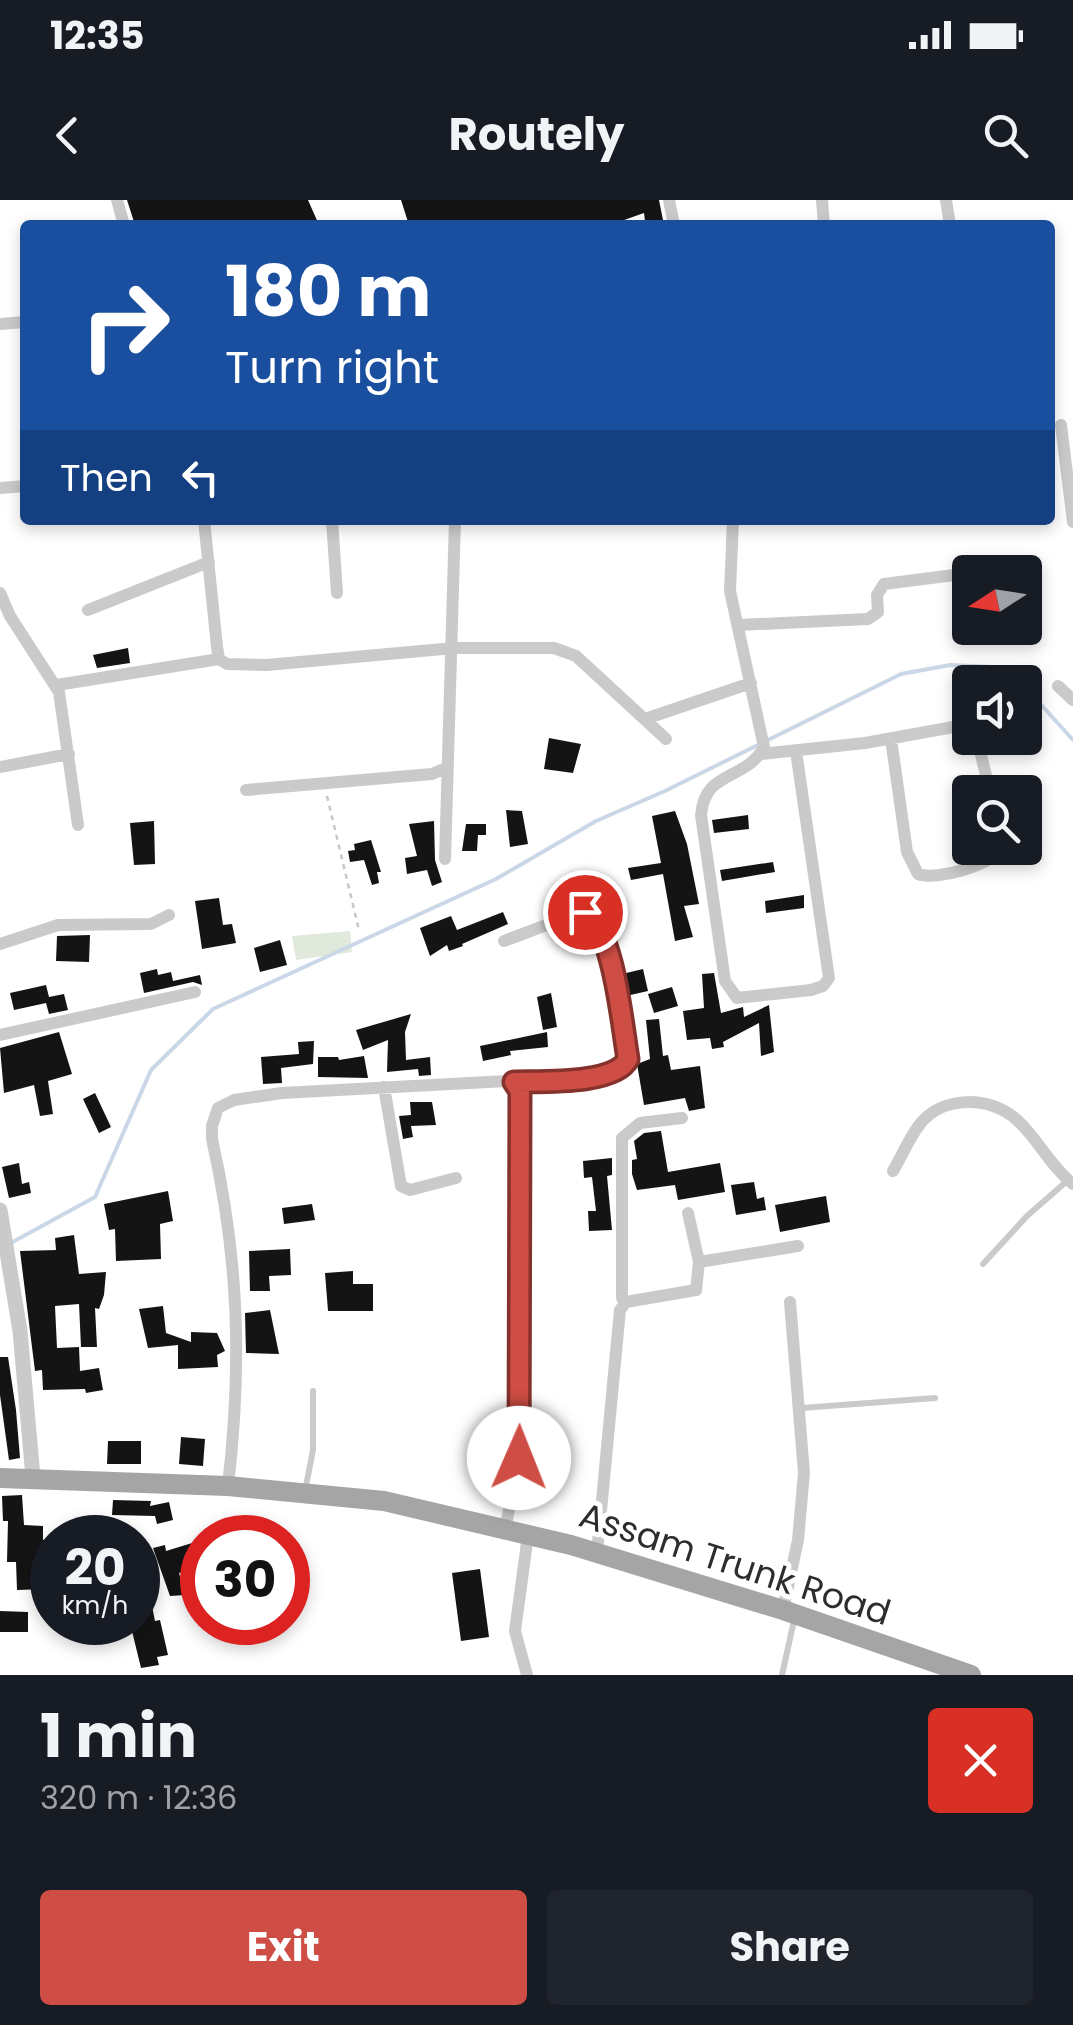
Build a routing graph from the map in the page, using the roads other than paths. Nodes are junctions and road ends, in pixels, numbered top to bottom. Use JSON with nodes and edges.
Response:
{"nodes":[{"id":1,"x":1061,"y":425,"type":"edge"},
{"id":2,"x":1073,"y":522,"type":"edge"},
{"id":3,"x":204,"y":525,"type":"edge"},
{"id":4,"x":332,"y":525,"type":"edge"},
{"id":5,"x":454,"y":525,"type":"edge"},
{"id":6,"x":733,"y":525,"type":"edge"},
{"id":7,"x":208,"y":562,"type":"junction"},
{"id":8,"x":952,"y":575,"type":"edge"},
{"id":9,"x":0,"y":593,"type":"edge"},
{"id":10,"x":336,"y":593,"type":"dead end"},
{"id":11,"x":88,"y":610,"type":"dead end"},
{"id":12,"x":738,"y":625,"type":"junction"},
{"id":13,"x":454,"y":648,"type":"junction"},
{"id":14,"x":220,"y":659,"type":"junction"},
{"id":15,"x":751,"y":683,"type":"junction"},
{"id":16,"x":56,"y":685,"type":"junction"},
{"id":17,"x":1058,"y":686,"type":"dead end"},
{"id":18,"x":1073,"y":700,"type":"edge"},
{"id":19,"x":645,"y":719,"type":"junction"},
{"id":20,"x":952,"y":725,"type":"edge"},
{"id":21,"x":891,"y":738,"type":"junction"},
{"id":22,"x":666,"y":739,"type":"dead end"},
{"id":23,"x":763,"y":750,"type":"junction"},
{"id":24,"x":796,"y":751,"type":"junction"},
{"id":25,"x":69,"y":754,"type":"junction"},
{"id":26,"x":0,"y":767,"type":"edge"},
{"id":27,"x":446,"y":768,"type":"junction"},
{"id":28,"x":246,"y":790,"type":"dead end"},
{"id":29,"x":78,"y":825,"type":"dead end"},
{"id":30,"x":445,"y":859,"type":"dead end"},
{"id":31,"x":972,"y":865,"type":"edge"},
{"id":32,"x":169,"y":915,"type":"dead end"},
{"id":33,"x":504,"y":941,"type":"dead end"},
{"id":34,"x":0,"y":944,"type":"edge"},
{"id":35,"x":195,"y":992,"type":"dead end"},
{"id":36,"x":0,"y":1035,"type":"edge"},
{"id":37,"x":514,"y":1082,"type":"junction"},
{"id":38,"x":384,"y":1087,"type":"junction"},
{"id":39,"x":682,"y":1118,"type":"dead end"},
{"id":40,"x":894,"y":1172,"type":"dead end"},
{"id":41,"x":456,"y":1178,"type":"dead end"},
{"id":42,"x":1070,"y":1182,"type":"edge"},
{"id":43,"x":0,"y":1210,"type":"edge"},
{"id":44,"x":688,"y":1213,"type":"dead end"},
{"id":45,"x":798,"y":1246,"type":"dead end"},
{"id":46,"x":699,"y":1262,"type":"junction"},
{"id":47,"x":982,"y":1264,"type":"dead end"},
{"id":48,"x":626,"y":1302,"type":"junction"},
{"id":49,"x":790,"y":1302,"type":"dead end"},
{"id":50,"x":313,"y":1391,"type":"dead end"},
{"id":51,"x":935,"y":1398,"type":"dead end"},
{"id":52,"x":802,"y":1408,"type":"junction"},
{"id":53,"x":33,"y":1477,"type":"junction"},
{"id":54,"x":0,"y":1478,"type":"edge"},
{"id":55,"x":228,"y":1486,"type":"junction"},
{"id":56,"x":305,"y":1492,"type":"junction"},
{"id":57,"x":505,"y":1530,"type":"junction"},
{"id":58,"x":528,"y":1535,"type":"junction"},
{"id":59,"x":597,"y":1553,"type":"junction"},
{"id":60,"x":789,"y":1612,"type":"junction"},
{"id":61,"x":528,"y":1675,"type":"edge"},
{"id":62,"x":782,"y":1675,"type":"edge"},
{"id":63,"x":971,"y":1675,"type":"edge"}],
"edges":[{"from":1,"to":2,"type":"street"},
{"from":3,"to":7,"type":"street"},
{"from":4,"to":10,"type":"street"},
{"from":5,"to":13,"type":"street"},
{"from":6,"to":12,"type":"street"},
{"from":7,"to":11,"type":"street"},
{"from":7,"to":14,"type":"street"},
{"from":8,"to":12,"type":"street"},
{"from":9,"to":16,"type":"street"},
{"from":12,"to":15,"type":"street"},
{"from":13,"to":14,"type":"street"},
{"from":13,"to":19,"type":"street"},
{"from":13,"to":27,"type":"street"},
{"from":14,"to":16,"type":"street"},
{"from":15,"to":19,"type":"street"},
{"from":15,"to":23,"type":"street"},
{"from":16,"to":25,"type":"street"},
{"from":17,"to":18,"type":"street"},
{"from":19,"to":22,"type":"street"},
{"from":20,"to":21,"type":"street"},
{"from":21,"to":24,"type":"street"},
{"from":21,"to":31,"type":"street"},
{"from":23,"to":24,"type":"street"},
{"from":23,"to":24,"type":"street"},
{"from":25,"to":26,"type":"street"},
{"from":25,"to":29,"type":"street"},
{"from":27,"to":28,"type":"street"},
{"from":27,"to":30,"type":"street"},
{"from":32,"to":34,"type":"street"},
{"from":33,"to":37,"type":"street"},
{"from":35,"to":36,"type":"street"},
{"from":37,"to":38,"type":"street"},
{"from":37,"to":57,"type":"street"},
{"from":38,"to":41,"type":"street"},
{"from":38,"to":55,"type":"street"},
{"from":39,"to":48,"type":"street"},
{"from":40,"to":42,"type":"street"},
{"from":42,"to":47,"type":"lane"},
{"from":43,"to":53,"type":"street"},
{"from":44,"to":46,"type":"street"},
{"from":45,"to":46,"type":"street"},
{"from":46,"to":48,"type":"street"},
{"from":48,"to":59,"type":"street"},
{"from":49,"to":52,"type":"street"},
{"from":50,"to":56,"type":"lane"},
{"from":51,"to":52,"type":"lane"},
{"from":52,"to":60,"type":"street"},
{"from":53,"to":54,"type":"main road","name":"Assam Trunk Road"},
{"from":53,"to":55,"type":"main road","name":"Assam Trunk Road"},
{"from":55,"to":56,"type":"main road","name":"Assam Trunk Road"},
{"from":56,"to":57,"type":"main road","name":"Assam Trunk Road"},
{"from":57,"to":58,"type":"main road","name":"Assam Trunk Road"},
{"from":58,"to":59,"type":"main road","name":"Assam Trunk Road"},
{"from":58,"to":61,"type":"street"},
{"from":59,"to":60,"type":"main road","name":"Assam Trunk Road"},
{"from":60,"to":62,"type":"lane"},
{"from":60,"to":63,"type":"main road","name":"Assam Trunk Road"}]}
